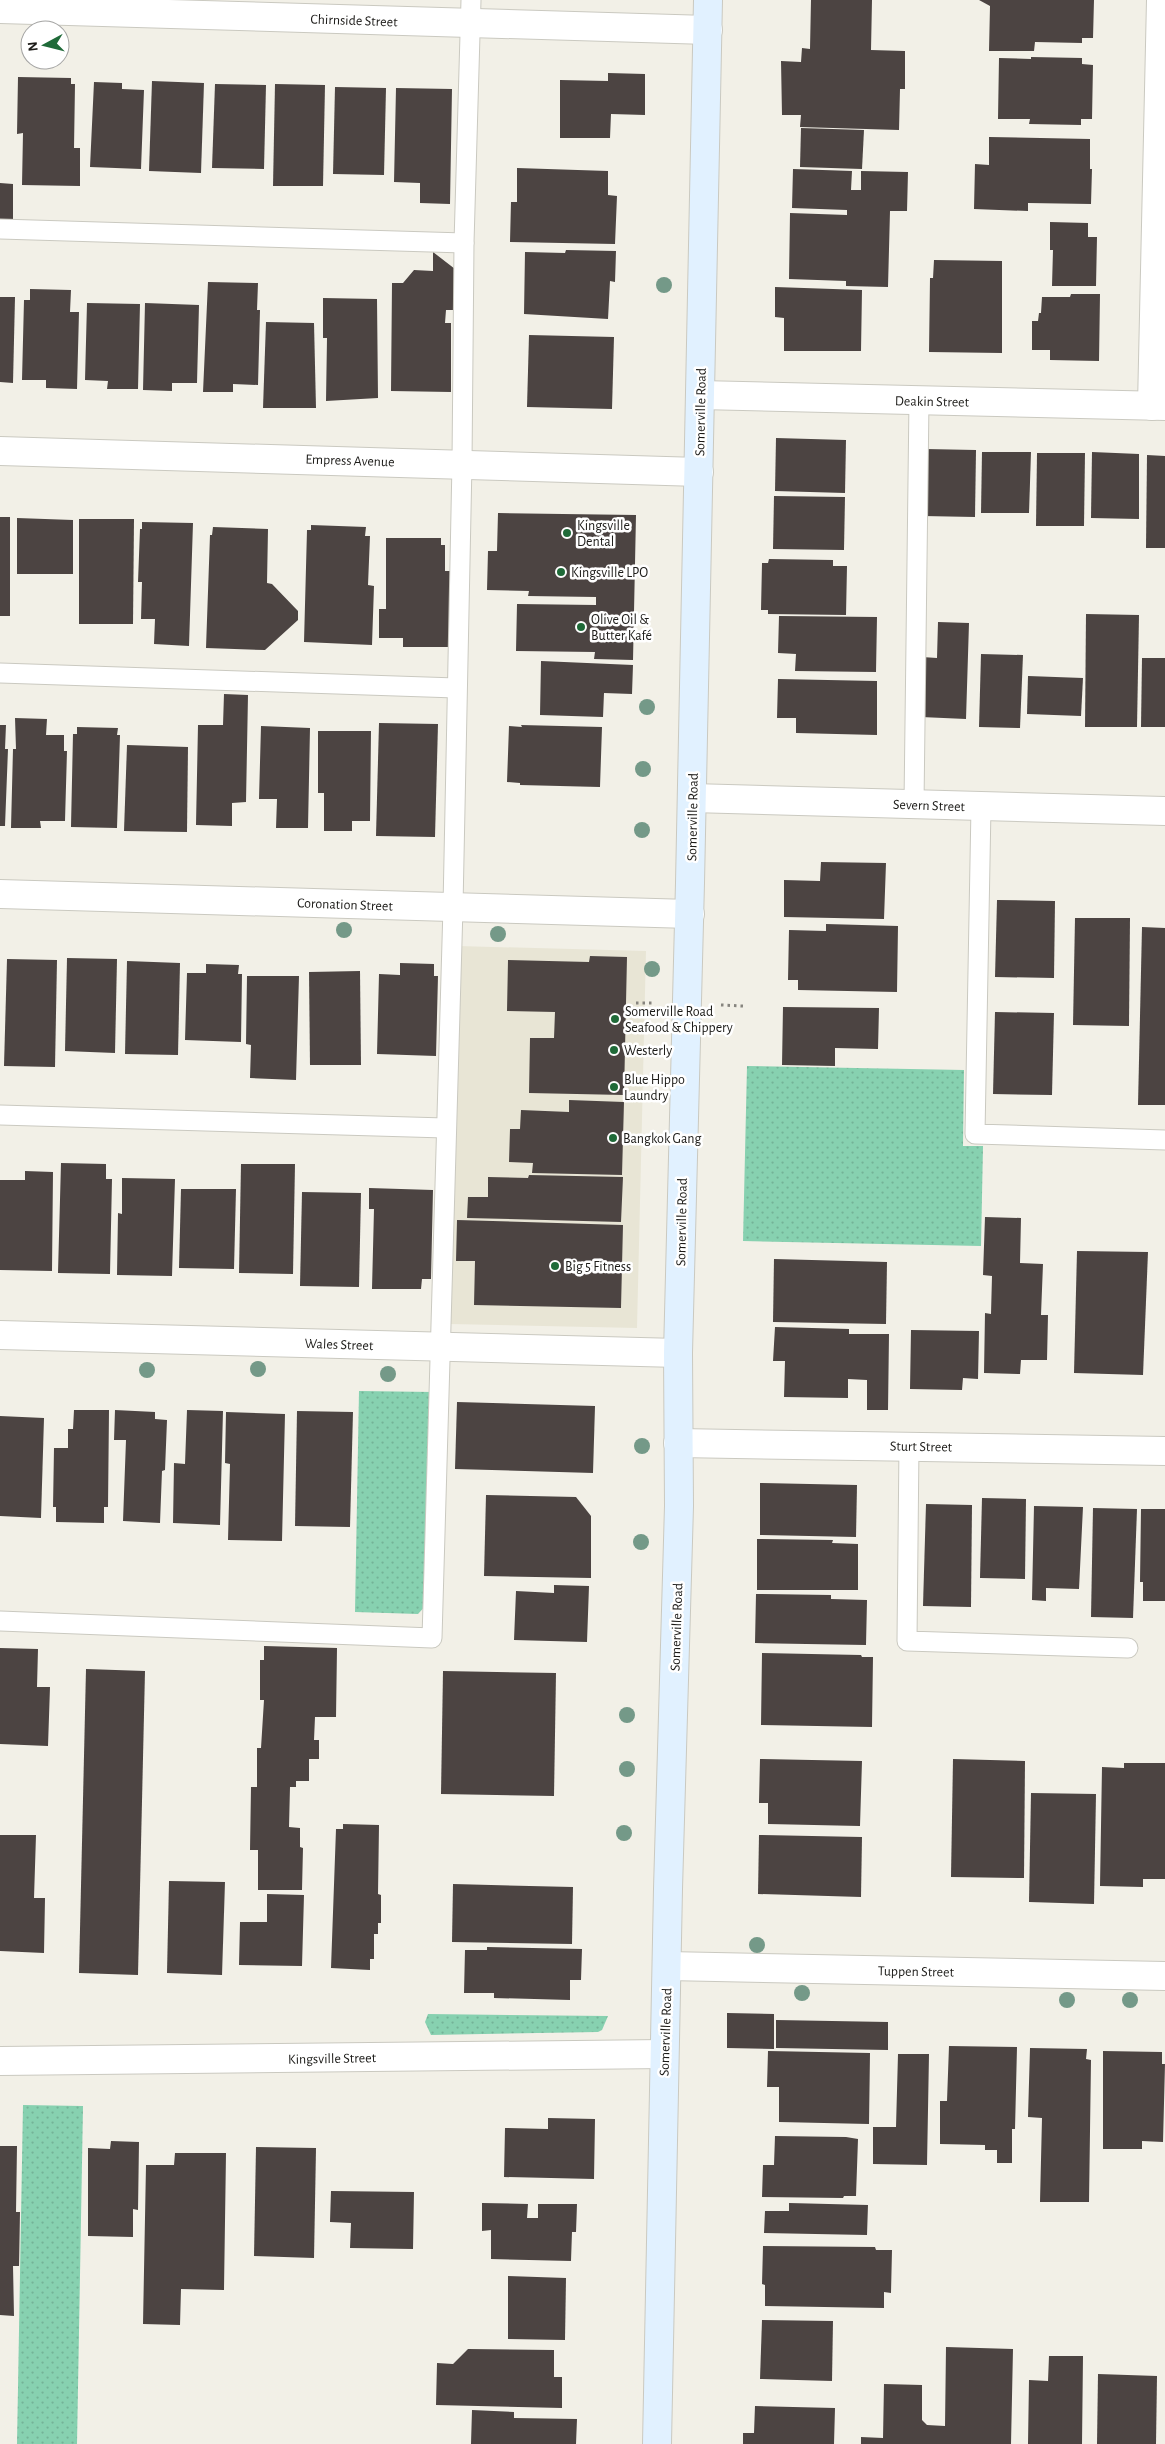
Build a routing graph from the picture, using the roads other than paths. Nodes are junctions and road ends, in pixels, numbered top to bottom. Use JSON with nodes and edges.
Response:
{"nodes":[{"id":1,"x":708,"y":0,"type":"edge"},
{"id":2,"x":1161,"y":0,"type":"edge"},
{"id":3,"x":0,"y":10,"type":"edge"},
{"id":4,"x":471,"y":12,"type":"edge"},
{"id":5,"x":708,"y":30,"type":"junction"},
{"id":6,"x":0,"y":229,"type":"edge"},
{"id":7,"x":464,"y":244,"type":"junction"},
{"id":8,"x":700,"y":395,"type":"junction"},
{"id":9,"x":919,"y":400,"type":"junction"},
{"id":10,"x":1159,"y":406,"type":"edge"},
{"id":11,"x":0,"y":451,"type":"edge"},
{"id":12,"x":462,"y":464,"type":"junction"},
{"id":13,"x":699,"y":472,"type":"junction"},
{"id":14,"x":0,"y":673,"type":"edge"},
{"id":15,"x":456,"y":688,"type":"junction"},
{"id":16,"x":692,"y":798,"type":"junction"},
{"id":17,"x":914,"y":804,"type":"junction"},
{"id":18,"x":981,"y":807,"type":"junction"},
{"id":19,"x":1165,"y":811,"type":"edge"},
{"id":20,"x":0,"y":894,"type":"edge"},
{"id":21,"x":453,"y":907,"type":"junction"},
{"id":22,"x":690,"y":914,"type":"junction"},
{"id":23,"x":0,"y":1115,"type":"edge"},
{"id":24,"x":445,"y":1128,"type":"junction"},
{"id":25,"x":1165,"y":1140,"type":"edge"},
{"id":26,"x":0,"y":1334,"type":"edge"},
{"id":27,"x":441,"y":1347,"type":"junction"},
{"id":28,"x":678,"y":1353,"type":"junction"},
{"id":29,"x":678,"y":1443,"type":"junction"},
{"id":30,"x":908,"y":1445,"type":"junction"},
{"id":31,"x":1165,"y":1451,"type":"edge"},
{"id":32,"x":0,"y":1621,"type":"edge"},
{"id":33,"x":1128,"y":1648,"type":"dead end"},
{"id":34,"x":667,"y":1966,"type":"junction"},
{"id":35,"x":1165,"y":1976,"type":"edge"},
{"id":36,"x":664,"y":2054,"type":"junction"},
{"id":37,"x":0,"y":2061,"type":"edge"},
{"id":38,"x":657,"y":2444,"type":"edge"}],
"edges":[{"from":1,"to":5,"type":"main road","name":"Somerville Road"},
{"from":2,"to":10,"type":"street"},
{"from":3,"to":4,"type":"street","name":"Chirnside Street"},
{"from":4,"to":5,"type":"street","name":"Chirnside Street"},
{"from":4,"to":7,"type":"lane"},
{"from":5,"to":8,"type":"main road","name":"Somerville Road"},
{"from":6,"to":7,"type":"lane"},
{"from":7,"to":12,"type":"lane"},
{"from":8,"to":9,"type":"street","name":"Deakin Street"},
{"from":8,"to":13,"type":"main road","name":"Somerville Road"},
{"from":9,"to":10,"type":"street","name":"Deakin Street"},
{"from":9,"to":17,"type":"lane"},
{"from":11,"to":12,"type":"street","name":"Empress Avenue"},
{"from":12,"to":13,"type":"street","name":"Empress Avenue"},
{"from":12,"to":15,"type":"lane"},
{"from":13,"to":16,"type":"main road","name":"Somerville Road"},
{"from":14,"to":15,"type":"lane"},
{"from":15,"to":21,"type":"lane"},
{"from":16,"to":17,"type":"street","name":"Severn Street"},
{"from":16,"to":22,"type":"main road","name":"Somerville Road"},
{"from":17,"to":18,"type":"street","name":"Severn Street"},
{"from":18,"to":19,"type":"street","name":"Severn Street"},
{"from":18,"to":25,"type":"lane"},
{"from":20,"to":21,"type":"street","name":"Coronation Street"},
{"from":21,"to":22,"type":"street","name":"Coronation Street"},
{"from":21,"to":24,"type":"lane"},
{"from":22,"to":28,"type":"main road","name":"Somerville Road"},
{"from":23,"to":24,"type":"lane"},
{"from":24,"to":27,"type":"lane"},
{"from":26,"to":27,"type":"street","name":"Wales Street"},
{"from":27,"to":28,"type":"street","name":"Wales Street"},
{"from":27,"to":32,"type":"lane"},
{"from":28,"to":29,"type":"main road","name":"Somerville Road"},
{"from":29,"to":30,"type":"street","name":"Sturt Street"},
{"from":29,"to":34,"type":"main road","name":"Somerville Road"},
{"from":30,"to":31,"type":"street","name":"Sturt Street"},
{"from":30,"to":33,"type":"lane"},
{"from":34,"to":35,"type":"street","name":"Tuppen Street"},
{"from":34,"to":36,"type":"main road","name":"Somerville Road"},
{"from":36,"to":37,"type":"street","name":"Kingsville Street"},
{"from":36,"to":38,"type":"main road","name":"Somerville Road"}]}
